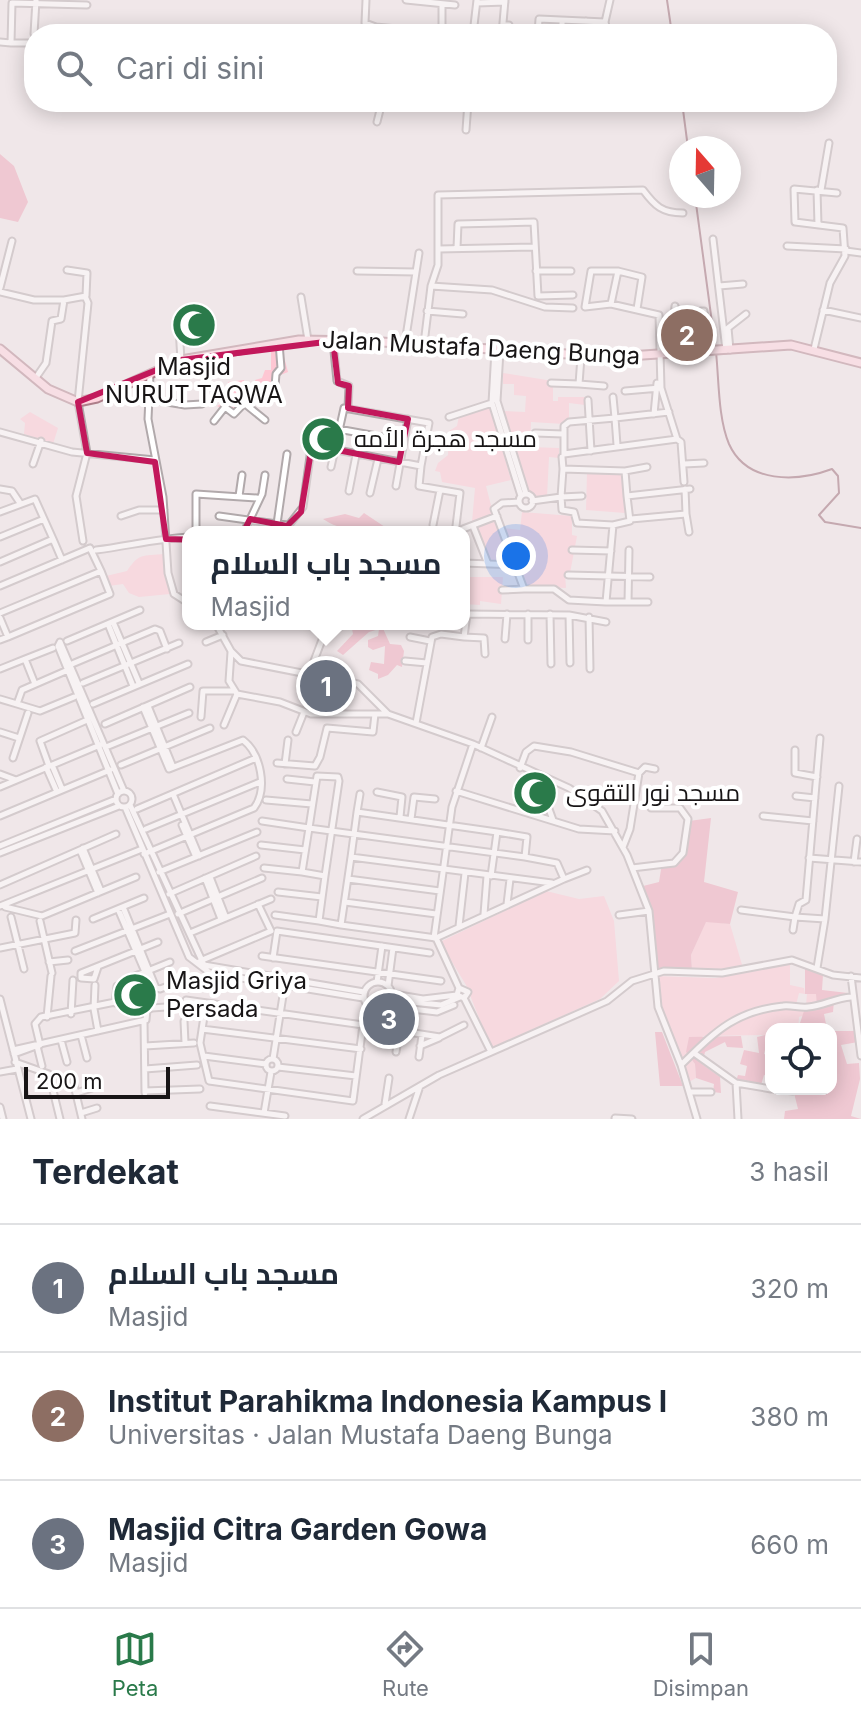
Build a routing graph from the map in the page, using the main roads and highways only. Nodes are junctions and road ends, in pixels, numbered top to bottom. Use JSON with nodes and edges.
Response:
{"nodes":[{"id":1,"x":0,"y":349,"type":"edge"},
{"id":2,"x":861,"y":363,"type":"edge"}],
"edges":[{"from":1,"to":2,"type":"main road","name":"Jalan Mustafa Daeng Bunga"}]}
